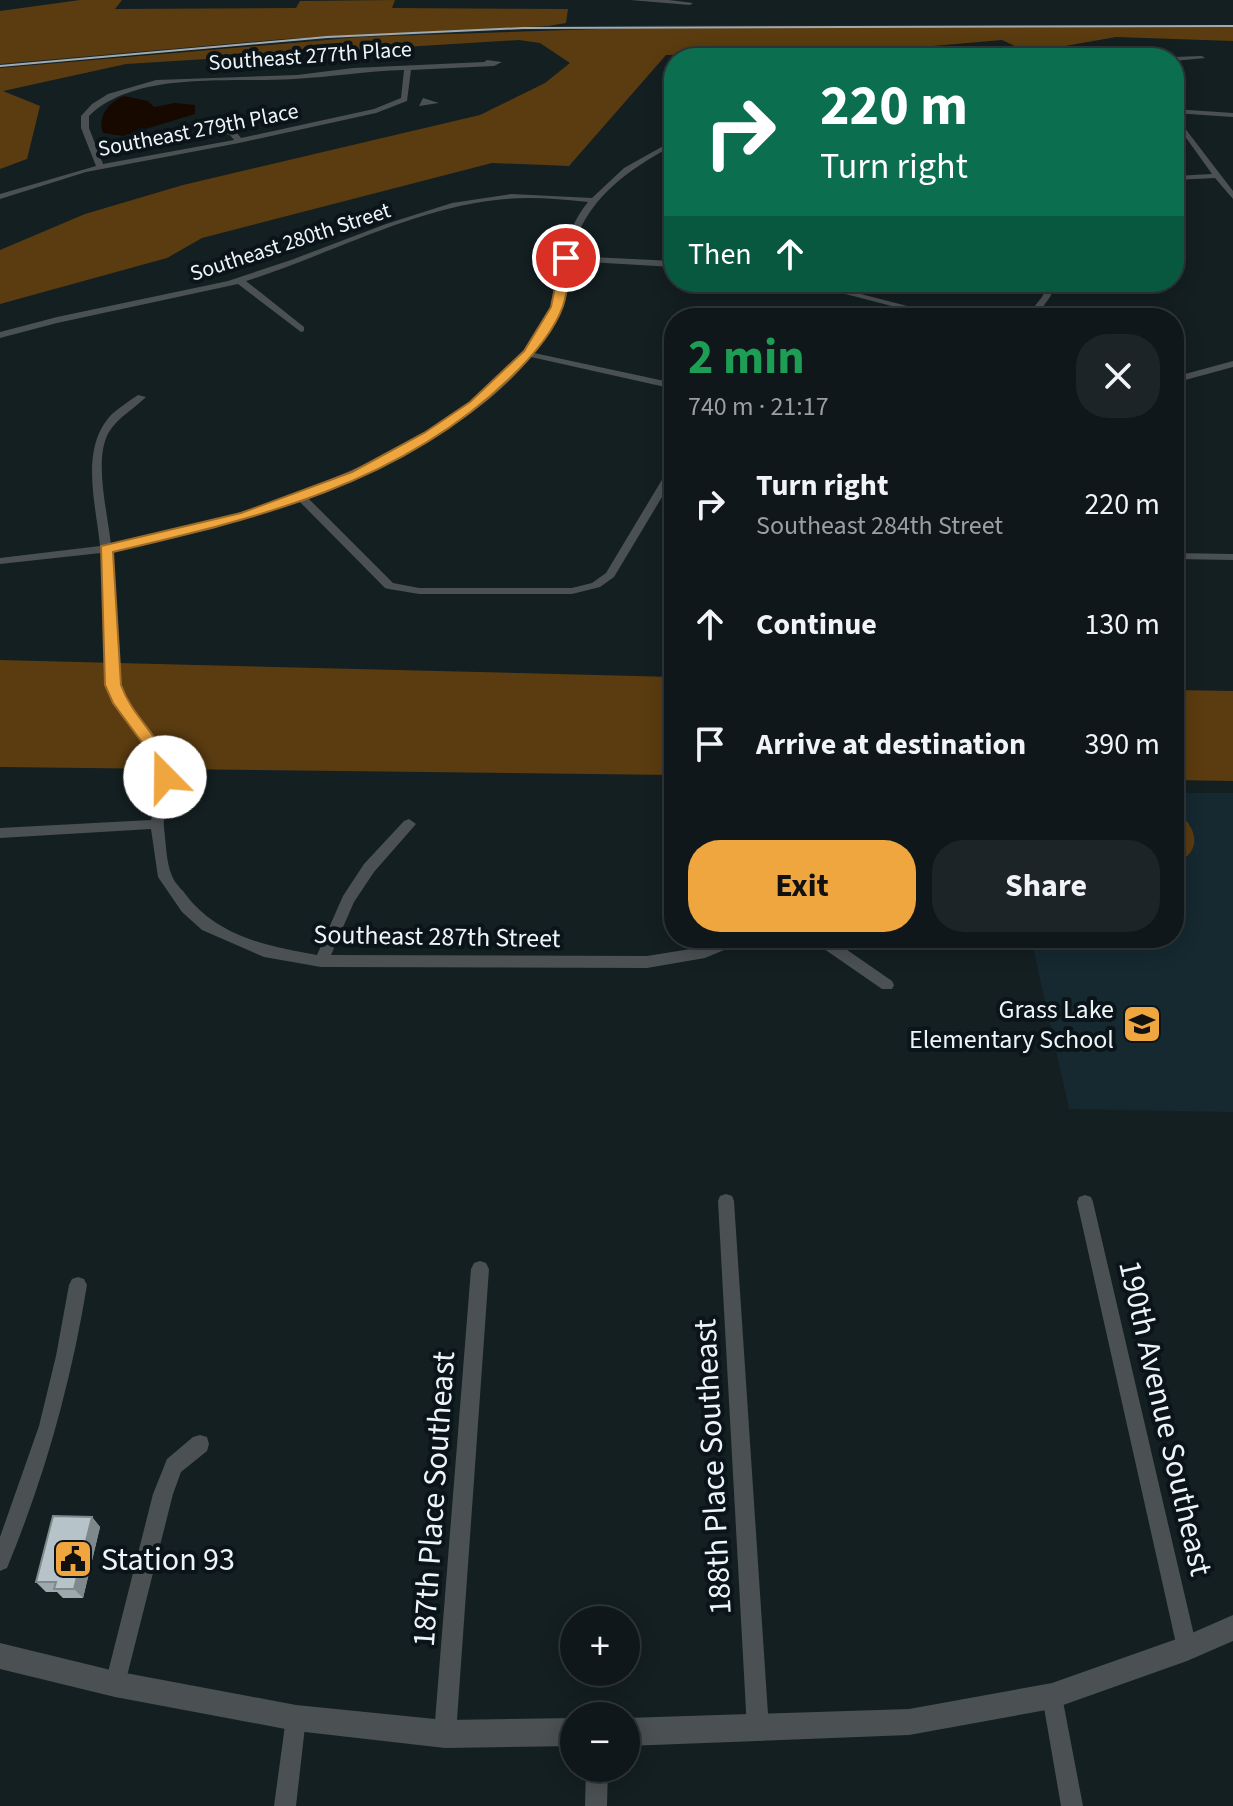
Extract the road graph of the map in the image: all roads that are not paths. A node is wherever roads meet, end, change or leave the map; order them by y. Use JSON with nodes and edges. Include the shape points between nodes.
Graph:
{"nodes":[{"id":1,"x":633,"y":0,"type":"edge"},
{"id":2,"x":690,"y":3,"type":"dead end"},
{"id":3,"x":1202,"y":58,"type":"dead end"},
{"id":4,"x":1184,"y":59,"type":"edge"},
{"id":5,"x":487,"y":62,"type":"dead end"},
{"id":6,"x":408,"y":67,"type":"junction"},
{"id":7,"x":404,"y":99,"type":"junction"},
{"id":8,"x":422,"y":102,"type":"dead end"},
{"id":9,"x":1184,"y":113,"type":"edge"},
{"id":10,"x":1233,"y":115,"type":"edge"},
{"id":11,"x":1184,"y":128,"type":"edge"},
{"id":12,"x":233,"y":133,"type":"dead end"},
{"id":13,"x":239,"y":141,"type":"junction"},
{"id":14,"x":664,"y":148,"type":"edge"},
{"id":15,"x":100,"y":167,"type":"junction"},
{"id":16,"x":1217,"y":176,"type":"junction"},
{"id":17,"x":1184,"y":178,"type":"edge"},
{"id":18,"x":0,"y":197,"type":"edge"},
{"id":19,"x":1233,"y":197,"type":"edge"},
{"id":20,"x":592,"y":200,"type":"junction"},
{"id":21,"x":566,"y":258,"type":"junction"},
{"id":22,"x":664,"y":263,"type":"edge"},
{"id":23,"x":239,"y":280,"type":"junction"},
{"id":24,"x":846,"y":292,"type":"edge"},
{"id":25,"x":909,"y":308,"type":"edge"},
{"id":26,"x":301,"y":329,"type":"dead end"},
{"id":27,"x":0,"y":335,"type":"edge"},
{"id":28,"x":528,"y":354,"type":"junction"},
{"id":29,"x":1233,"y":364,"type":"edge"},
{"id":30,"x":1184,"y":377,"type":"edge"},
{"id":31,"x":664,"y":384,"type":"edge"},
{"id":32,"x":141,"y":397,"type":"dead end"},
{"id":33,"x":664,"y":484,"type":"edge"},
{"id":34,"x":301,"y":497,"type":"junction"},
{"id":35,"x":106,"y":549,"type":"junction"},
{"id":36,"x":1184,"y":556,"type":"edge"},
{"id":37,"x":1233,"y":557,"type":"edge"},
{"id":38,"x":0,"y":561,"type":"edge"},
{"id":39,"x":157,"y":824,"type":"junction"},
{"id":40,"x":409,"y":824,"type":"dead end"},
{"id":41,"x":0,"y":833,"type":"edge"},
{"id":42,"x":714,"y":948,"type":"edge"},
{"id":43,"x":833,"y":948,"type":"edge"},
{"id":44,"x":321,"y":961,"type":"junction"},
{"id":45,"x":887,"y":985,"type":"dead end"},
{"id":46,"x":726,"y":1201,"type":"dead end"},
{"id":47,"x":1085,"y":1202,"type":"dead end"},
{"id":48,"x":480,"y":1269,"type":"dead end"},
{"id":49,"x":78,"y":1285,"type":"dead end"},
{"id":50,"x":200,"y":1444,"type":"dead end"},
{"id":51,"x":0,"y":1561,"type":"edge"},
{"id":52,"x":1233,"y":1628,"type":"edge"},
{"id":53,"x":1187,"y":1648,"type":"junction"},
{"id":54,"x":0,"y":1656,"type":"edge"},
{"id":55,"x":115,"y":1684,"type":"junction"},
{"id":56,"x":1052,"y":1696,"type":"junction"},
{"id":57,"x":296,"y":1718,"type":"junction"},
{"id":58,"x":758,"y":1729,"type":"junction"},
{"id":59,"x":560,"y":1732,"type":"edge"},
{"id":60,"x":640,"y":1732,"type":"edge"},
{"id":61,"x":445,"y":1734,"type":"junction"},
{"id":62,"x":597,"y":1782,"type":"edge"},
{"id":63,"x":285,"y":1806,"type":"edge"},
{"id":64,"x":596,"y":1806,"type":"edge"},
{"id":65,"x":1072,"y":1806,"type":"edge"}],
"edges":[{"from":1,"to":2,"type":"street"},
{"from":3,"to":4,"type":"street"},
{"from":5,"to":6,"type":"street","name":"Southeast 277th Place"},
{"from":6,"to":7,"type":"street"},
{"from":6,"to":15,"type":"street","name":"Southeast 277th Place","via":[[136,87],[103,100],[85,116]]},
{"from":7,"to":8,"type":"street"},
{"from":7,"to":13,"type":"street","name":"Southeast 279th Place","via":[[376,111]]},
{"from":9,"to":10,"type":"street"},
{"from":11,"to":16,"type":"street"},
{"from":12,"to":13,"type":"street"},
{"from":13,"to":15,"type":"street","name":"Southeast 279th Place"},
{"from":14,"to":20,"type":"street"},
{"from":15,"to":18,"type":"street","name":"Southeast 279th Place"},
{"from":16,"to":17,"type":"street"},
{"from":16,"to":19,"type":"street"},
{"from":20,"to":21,"type":"street"},
{"from":20,"to":23,"type":"street","name":"Southeast 280th Street","via":[[527,195],[470,202]]},
{"from":21,"to":22,"type":"street"},
{"from":21,"to":28,"type":"street","via":[[556,307]]},
{"from":23,"to":26,"type":"street"},
{"from":23,"to":27,"type":"street","name":"Southeast 280th Street"},
{"from":24,"to":25,"type":"street"},
{"from":28,"to":31,"type":"street"},
{"from":28,"to":34,"type":"street","via":[[475,405],[429,436],[357,475]]},
{"from":29,"to":30,"type":"street"},
{"from":32,"to":35,"type":"street","name":"Southeast 287th Street","via":[[103,433],[96,456]]},
{"from":33,"to":34,"type":"street","via":[[604,581],[587,589],[555,592],[389,586]]},
{"from":34,"to":35,"type":"street","via":[[246,516]]},
{"from":35,"to":38,"type":"street"},
{"from":35,"to":39,"type":"street","name":"Southeast 287th Street","via":[[113,685],[164,766]]},
{"from":36,"to":37,"type":"street"},
{"from":39,"to":41,"type":"street"},
{"from":39,"to":44,"type":"street","name":"Southeast 287th Street","via":[[165,877],[207,926],[264,951]]},
{"from":40,"to":44,"type":"street","via":[[348,900]]},
{"from":42,"to":44,"type":"street","name":"Southeast 287th Street","via":[[647,962]]},
{"from":43,"to":45,"type":"street"},
{"from":46,"to":58,"type":"street","name":"188th Place Southeast"},
{"from":47,"to":53,"type":"street","name":"190th Avenue Southeast"},
{"from":48,"to":61,"type":"street","name":"187th Place Southeast"},
{"from":49,"to":51,"type":"street","via":[[53,1411]]},
{"from":50,"to":55,"type":"street","via":[[174,1466],[163,1494]]},
{"from":52,"to":53,"type":"street"},
{"from":53,"to":56,"type":"street"},
{"from":54,"to":55,"type":"street"},
{"from":55,"to":57,"type":"street"},
{"from":56,"to":58,"type":"street","via":[[909,1722]]},
{"from":56,"to":65,"type":"street"},
{"from":57,"to":61,"type":"street"},
{"from":57,"to":63,"type":"street"},
{"from":58,"to":60,"type":"street"},
{"from":59,"to":61,"type":"street"},
{"from":62,"to":64,"type":"street"}]}
